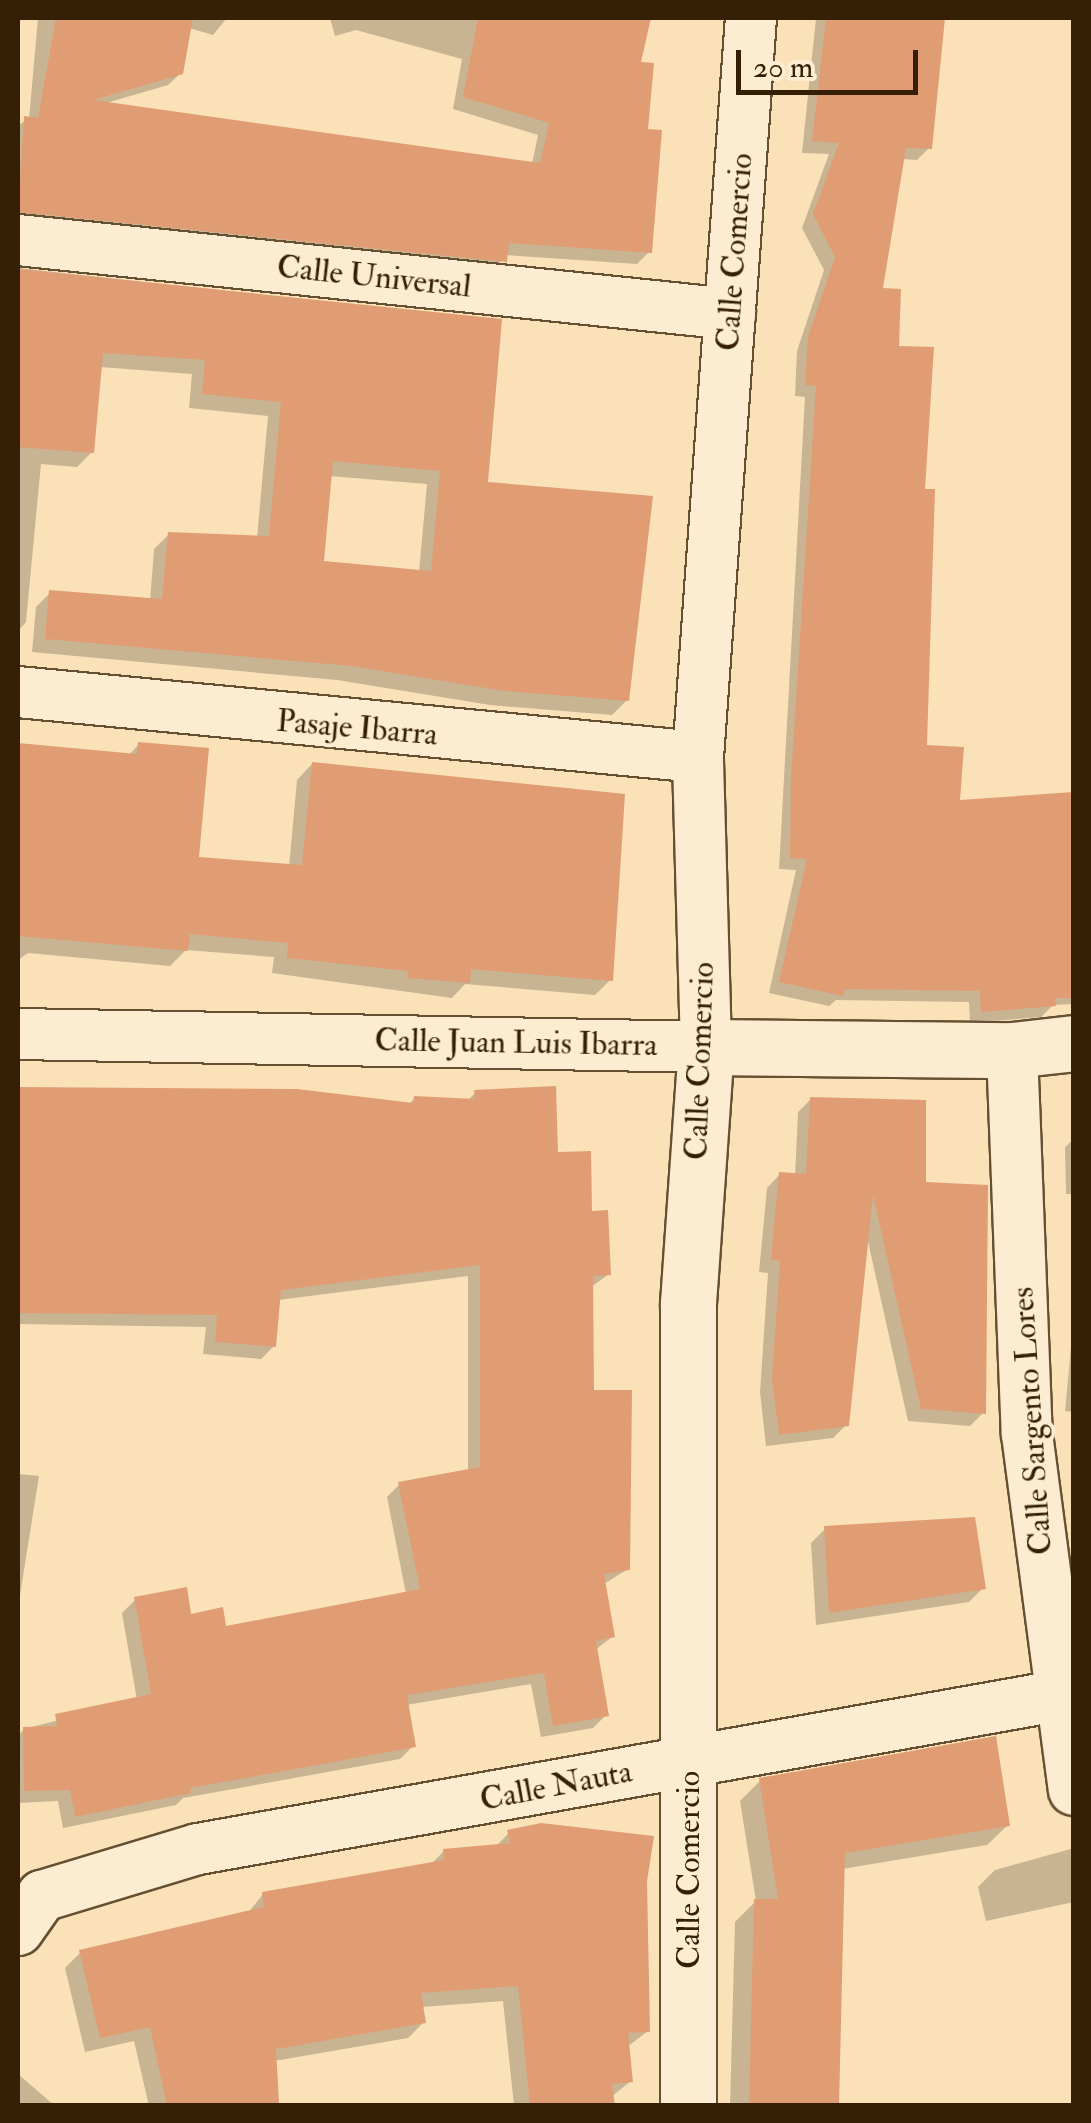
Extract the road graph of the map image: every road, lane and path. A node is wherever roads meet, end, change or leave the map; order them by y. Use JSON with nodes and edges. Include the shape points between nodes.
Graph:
{"nodes":[{"id":1,"x":752,"y":18,"type":"edge"},
{"id":2,"x":18,"y":240,"type":"edge"},
{"id":3,"x":730,"y":314,"type":"junction"},
{"id":4,"x":18,"y":692,"type":"edge"},
{"id":5,"x":698,"y":757,"type":"junction"},
{"id":6,"x":18,"y":1034,"type":"edge"},
{"id":7,"x":1074,"y":1044,"type":"edge"},
{"id":8,"x":706,"y":1046,"type":"junction"},
{"id":9,"x":1012,"y":1050,"type":"junction"},
{"id":10,"x":1065,"y":1694,"type":"edge"},
{"id":11,"x":689,"y":1759,"type":"junction"},
{"id":12,"x":1074,"y":1790,"type":"edge"},
{"id":13,"x":26,"y":1904,"type":"edge"},
{"id":14,"x":688,"y":2106,"type":"edge"}],
"edges":[{"from":1,"to":3,"type":"street","name":"Calle Comercio"},
{"from":2,"to":3,"type":"street","name":"Calle Universal"},
{"from":3,"to":5,"type":"street","name":"Calle Comercio"},
{"from":4,"to":5,"type":"street","name":"Pasaje Ibarra"},
{"from":5,"to":8,"type":"street","name":"Calle Comercio"},
{"from":6,"to":8,"type":"street","name":"Calle Juan Luis Ibarra"},
{"from":7,"to":9,"type":"street","name":"Calle Juan Luis Ibarra"},
{"from":8,"to":9,"type":"street","name":"Calle Juan Luis Ibarra"},
{"from":8,"to":11,"type":"street","name":"Calle Comercio","via":[[688,1302]]},
{"from":9,"to":10,"type":"street","name":"Calle Sargento Lores","via":[[1027,1434]]},
{"from":10,"to":11,"type":"street","name":"Calle Nauta"},
{"from":10,"to":12,"type":"street","name":"Calle Sargento Lores"},
{"from":11,"to":13,"type":"street","name":"Calle Nauta","via":[[198,1850]]},
{"from":11,"to":14,"type":"street","name":"Calle Comercio"}]}
